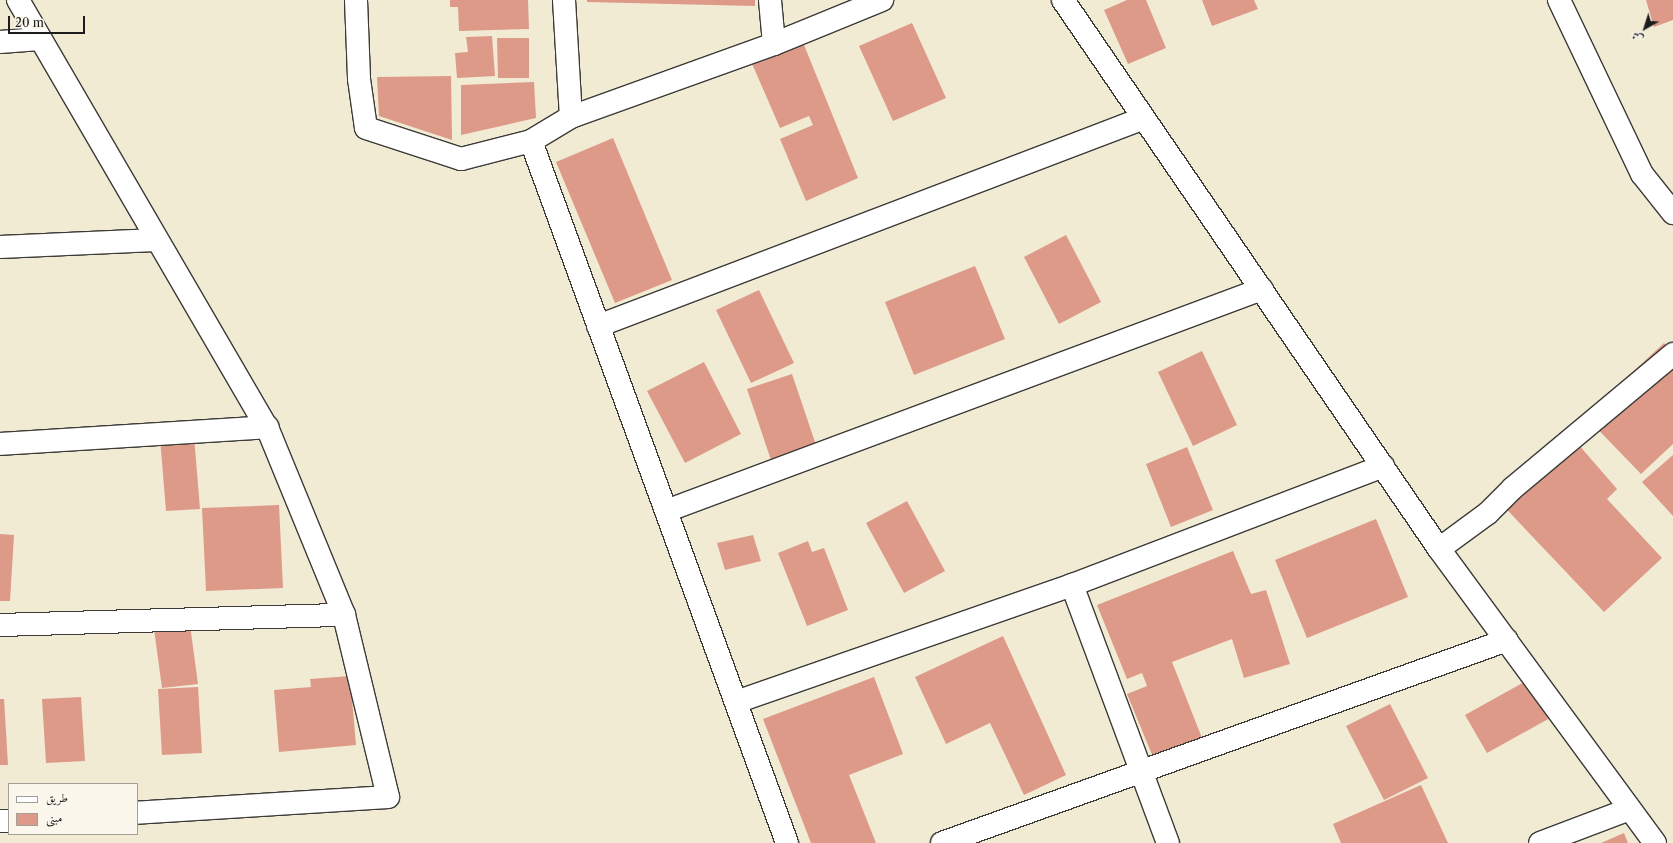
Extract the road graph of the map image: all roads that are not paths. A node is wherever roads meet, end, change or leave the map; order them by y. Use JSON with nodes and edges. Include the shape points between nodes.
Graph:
{"nodes":[{"id":1,"x":18,"y":0,"type":"edge"},
{"id":2,"x":356,"y":0,"type":"edge"},
{"id":3,"x":564,"y":0,"type":"edge"},
{"id":4,"x":770,"y":0,"type":"edge"},
{"id":5,"x":882,"y":0,"type":"edge"},
{"id":6,"x":1063,"y":0,"type":"edge"},
{"id":7,"x":1559,"y":0,"type":"edge"},
{"id":8,"x":40,"y":39,"type":"junction"},
{"id":9,"x":0,"y":42,"type":"edge"},
{"id":10,"x":774,"y":44,"type":"junction"},
{"id":11,"x":571,"y":117,"type":"junction"},
{"id":12,"x":1144,"y":118,"type":"junction"},
{"id":13,"x":531,"y":141,"type":"junction"},
{"id":14,"x":1673,"y":213,"type":"edge"},
{"id":15,"x":156,"y":240,"type":"junction"},
{"id":16,"x":0,"y":247,"type":"edge"},
{"id":17,"x":1262,"y":289,"type":"junction"},
{"id":18,"x":598,"y":326,"type":"junction"},
{"id":19,"x":1673,"y":354,"type":"edge"},
{"id":20,"x":267,"y":427,"type":"junction"},
{"id":21,"x":0,"y":444,"type":"edge"},
{"id":22,"x":1383,"y":466,"type":"junction"},
{"id":23,"x":666,"y":511,"type":"junction"},
{"id":24,"x":1440,"y":548,"type":"junction"},
{"id":25,"x":1072,"y":585,"type":"junction"},
{"id":26,"x":344,"y":615,"type":"junction"},
{"id":27,"x":0,"y":625,"type":"edge"},
{"id":28,"x":1507,"y":640,"type":"junction"},
{"id":29,"x":736,"y":702,"type":"junction"},
{"id":30,"x":1142,"y":772,"type":"junction"},
{"id":31,"x":1630,"y":809,"type":"junction"},
{"id":32,"x":138,"y":813,"type":"edge"},
{"id":33,"x":787,"y":843,"type":"edge"},
{"id":34,"x":942,"y":843,"type":"edge"},
{"id":35,"x":1168,"y":843,"type":"edge"},
{"id":36,"x":1540,"y":843,"type":"edge"},
{"id":37,"x":1655,"y":843,"type":"edge"}],
"edges":[{"from":1,"to":8,"type":"street"},
{"from":2,"to":13,"type":"street","via":[[359,79],[366,128],[461,159]]},
{"from":3,"to":11,"type":"street"},
{"from":4,"to":10,"type":"street"},
{"from":5,"to":10,"type":"street"},
{"from":6,"to":12,"type":"street"},
{"from":7,"to":14,"type":"street","via":[[1642,174]]},
{"from":8,"to":9,"type":"street"},
{"from":8,"to":15,"type":"street"},
{"from":10,"to":11,"type":"street"},
{"from":11,"to":13,"type":"street"},
{"from":12,"to":17,"type":"street"},
{"from":12,"to":18,"type":"street"},
{"from":13,"to":18,"type":"street"},
{"from":15,"to":16,"type":"street"},
{"from":15,"to":20,"type":"street"},
{"from":17,"to":22,"type":"street"},
{"from":17,"to":23,"type":"street"},
{"from":18,"to":23,"type":"street"},
{"from":19,"to":24,"type":"street","via":[[1513,488],[1488,513]]},
{"from":20,"to":21,"type":"street"},
{"from":20,"to":26,"type":"street"},
{"from":22,"to":24,"type":"street"},
{"from":22,"to":25,"type":"street"},
{"from":23,"to":29,"type":"street"},
{"from":24,"to":28,"type":"street"},
{"from":25,"to":29,"type":"street"},
{"from":25,"to":30,"type":"street"},
{"from":26,"to":27,"type":"street"},
{"from":26,"to":32,"type":"street","via":[[388,797]]},
{"from":28,"to":30,"type":"street"},
{"from":28,"to":31,"type":"street"},
{"from":29,"to":33,"type":"street"},
{"from":30,"to":34,"type":"street"},
{"from":30,"to":35,"type":"street"},
{"from":31,"to":36,"type":"street"},
{"from":31,"to":37,"type":"street"}]}
